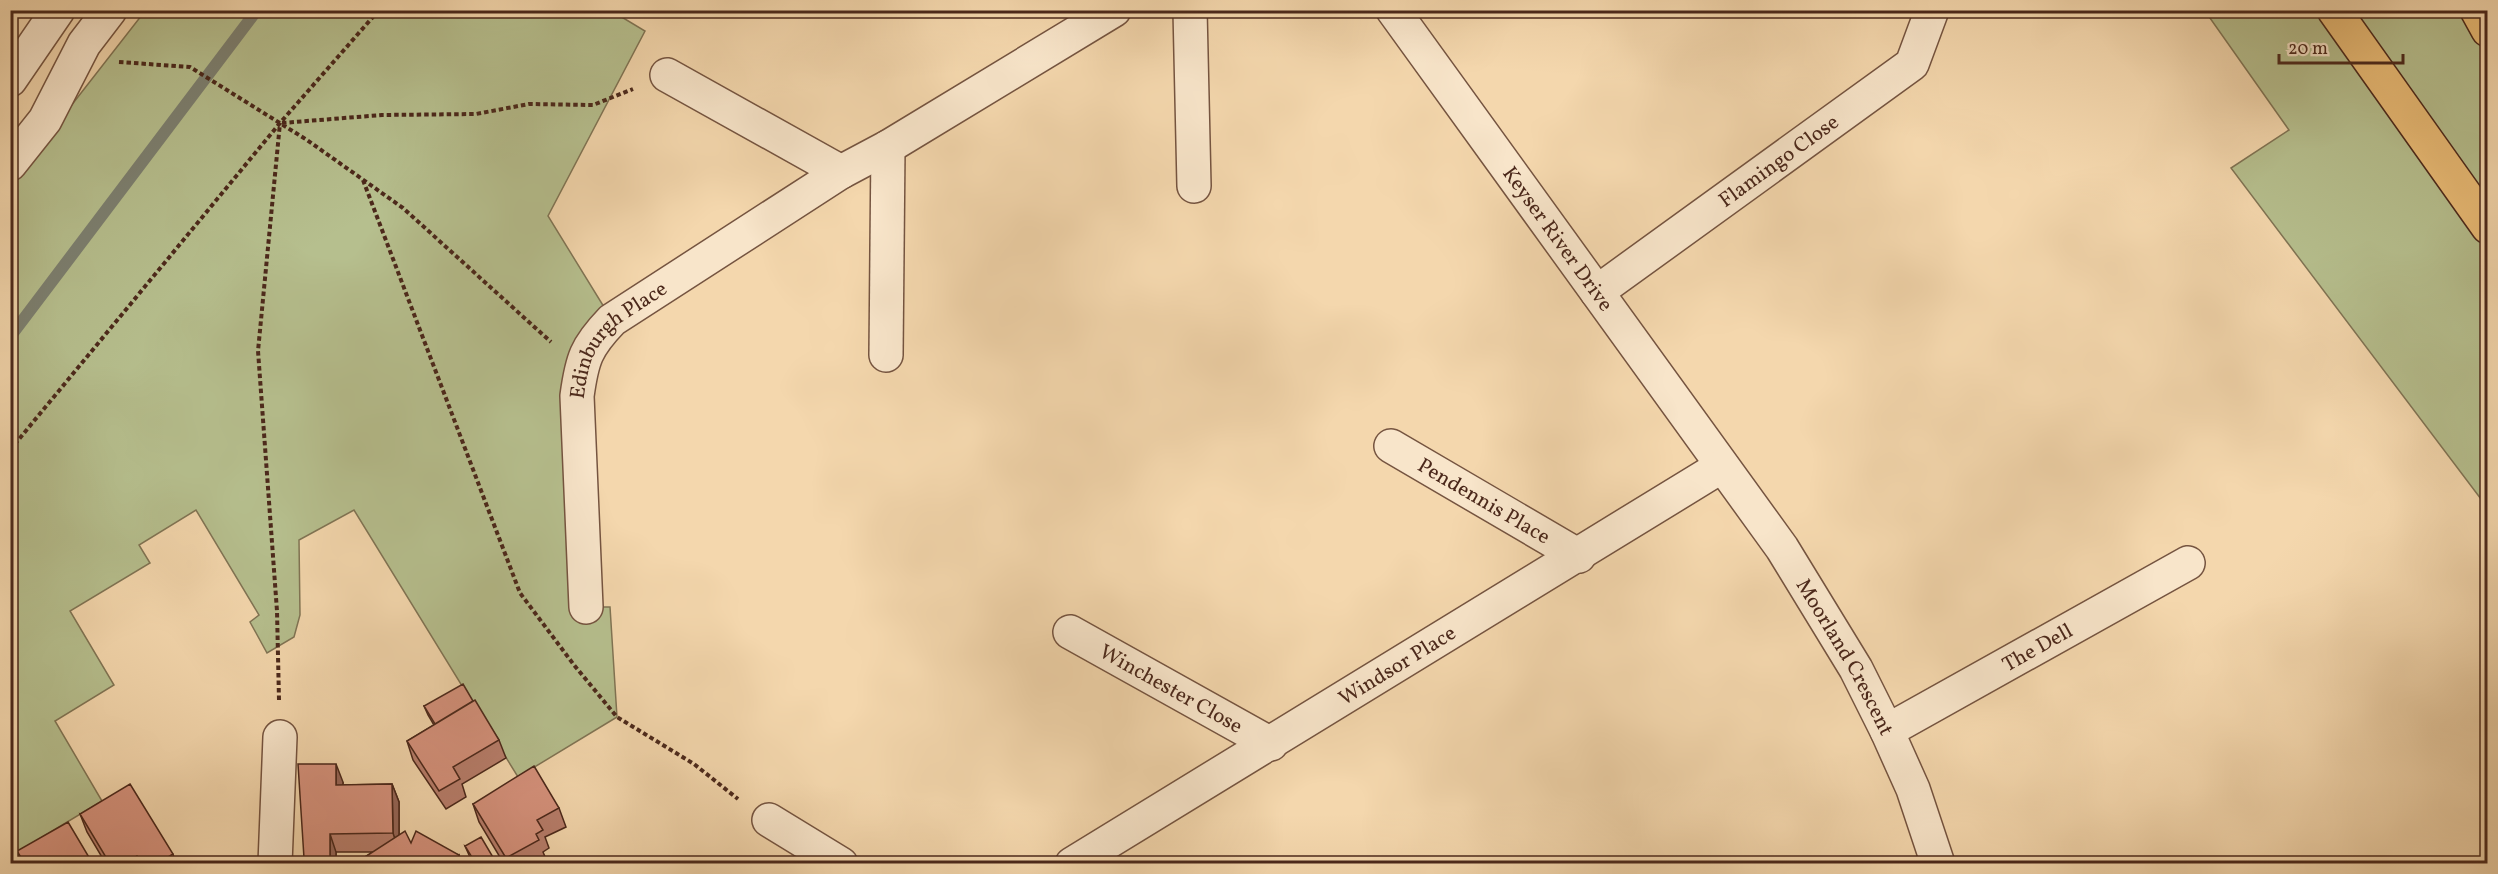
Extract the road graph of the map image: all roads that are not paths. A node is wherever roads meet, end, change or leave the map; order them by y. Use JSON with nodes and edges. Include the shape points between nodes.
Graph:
{"nodes":[{"id":1,"x":58,"y":10,"type":"edge"},
{"id":2,"x":110,"y":10,"type":"edge"},
{"id":3,"x":1114,"y":10,"type":"edge"},
{"id":4,"x":1190,"y":10,"type":"edge"},
{"id":5,"x":1393,"y":10,"type":"edge"},
{"id":6,"x":1932,"y":10,"type":"edge"},
{"id":7,"x":2334,"y":10,"type":"edge"},
{"id":8,"x":2477,"y":10,"type":"edge"},
{"id":9,"x":2487,"y":30,"type":"edge"},
{"id":10,"x":667,"y":75,"type":"road end"},
{"id":11,"x":10,"y":80,"type":"edge"},
{"id":12,"x":888,"y":147,"type":"junction"},
{"id":13,"x":10,"y":164,"type":"edge"},
{"id":14,"x":841,"y":172,"type":"junction"},
{"id":15,"x":1194,"y":186,"type":"dead end"},
{"id":16,"x":2487,"y":227,"type":"edge"},
{"id":17,"x":1597,"y":292,"type":"junction"},
{"id":18,"x":886,"y":355,"type":"dead end"},
{"id":19,"x":1391,"y":446,"type":"dead end"},
{"id":20,"x":1722,"y":466,"type":"junction"},
{"id":21,"x":1579,"y":556,"type":"junction"},
{"id":22,"x":2188,"y":563,"type":"dead end"},
{"id":23,"x":586,"y":607,"type":"dead end"},
{"id":24,"x":1070,"y":632,"type":"dead end"},
{"id":25,"x":1887,"y":731,"type":"junction"},
{"id":26,"x":280,"y":737,"type":"road end"},
{"id":27,"x":1271,"y":744,"type":"junction"},
{"id":28,"x":769,"y":820,"type":"road end"},
{"id":29,"x":274,"y":864,"type":"edge"},
{"id":30,"x":842,"y":864,"type":"edge"},
{"id":31,"x":1072,"y":864,"type":"edge"},
{"id":32,"x":1938,"y":864,"type":"edge"}],
"edges":[{"from":1,"to":11,"type":"street"},
{"from":2,"to":13,"type":"street","via":[[84,44],[45,120]]},
{"from":3,"to":12,"type":"street","name":"Edinburgh Place"},
{"from":4,"to":15,"type":"street"},
{"from":5,"to":17,"type":"street","name":"Keyser River Drive"},
{"from":6,"to":17,"type":"street","name":"Flamingo Close","via":[[1911,64]]},
{"from":7,"to":16,"type":"highway"},
{"from":8,"to":9,"type":"highway"},
{"from":10,"to":14,"type":"street"},
{"from":12,"to":14,"type":"street","name":"Edinburgh Place"},
{"from":12,"to":18,"type":"street"},
{"from":14,"to":23,"type":"street","name":"Edinburgh Place","via":[[612,321],[593,340],[580,369],[577,396]]},
{"from":17,"to":20,"type":"street","name":"Keyser River Drive"},
{"from":19,"to":21,"type":"street","name":"Pendennis Place"},
{"from":20,"to":21,"type":"street","name":"Windsor Place"},
{"from":20,"to":25,"type":"street","name":"Moorland Crescent","via":[[1782,548],[1856,669]]},
{"from":21,"to":27,"type":"street","name":"Windsor Place"},
{"from":22,"to":25,"type":"street","name":"The Dell"},
{"from":24,"to":27,"type":"street","name":"Winchester Close"},
{"from":25,"to":32,"type":"street","name":"Moorland Crescent","via":[[1913,789]]},
{"from":26,"to":29,"type":"street"},
{"from":27,"to":31,"type":"street","name":"Windsor Place"},
{"from":28,"to":30,"type":"street"}]}
